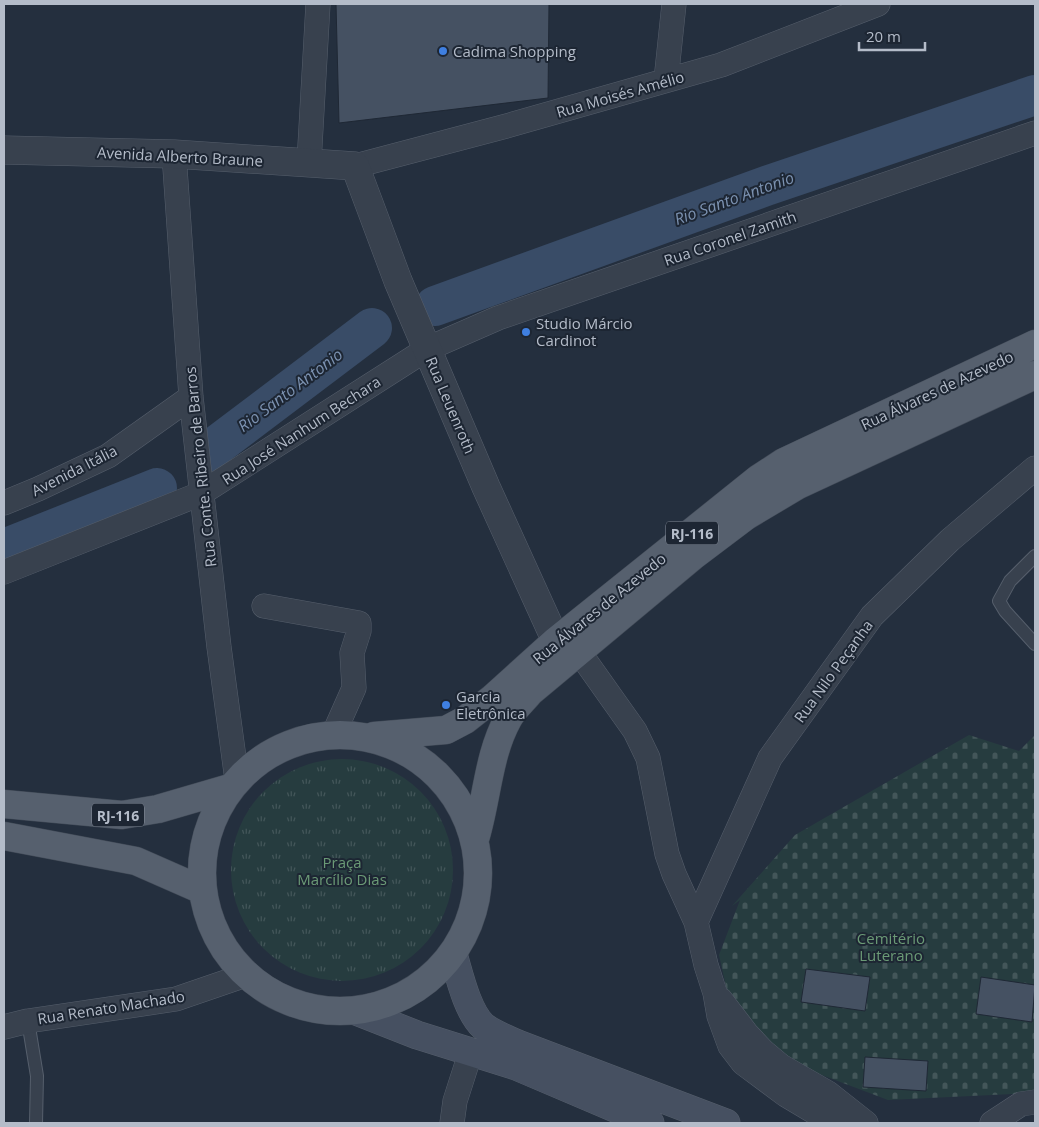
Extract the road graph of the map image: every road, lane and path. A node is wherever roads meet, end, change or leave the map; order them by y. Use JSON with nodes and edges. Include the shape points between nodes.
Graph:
{"nodes":[{"id":1,"x":318,"y":4,"type":"edge"},
{"id":2,"x":674,"y":4,"type":"edge"},
{"id":3,"x":878,"y":4,"type":"edge"},
{"id":4,"x":666,"y":80,"type":"junction"},
{"id":5,"x":1035,"y":133,"type":"edge"},
{"id":6,"x":4,"y":150,"type":"edge"},
{"id":7,"x":174,"y":154,"type":"junction"},
{"id":8,"x":309,"y":163,"type":"junction"},
{"id":9,"x":355,"y":166,"type":"junction"},
{"id":10,"x":423,"y":338,"type":"junction"},
{"id":11,"x":1035,"y":344,"type":"edge"},
{"id":12,"x":1035,"y":375,"type":"edge"},
{"id":13,"x":190,"y":397,"type":"junction"},
{"id":14,"x":1035,"y":468,"type":"edge"},
{"id":15,"x":200,"y":494,"type":"junction"},
{"id":16,"x":4,"y":503,"type":"edge"},
{"id":17,"x":1035,"y":556,"type":"edge"},
{"id":18,"x":4,"y":572,"type":"edge"},
{"id":19,"x":264,"y":606,"type":"dead end"},
{"id":20,"x":1035,"y":644,"type":"edge"},
{"id":21,"x":567,"y":647,"type":"junction"},
{"id":22,"x":334,"y":733,"type":"junction"},
{"id":23,"x":368,"y":736,"type":"junction"},
{"id":24,"x":233,"y":784,"type":"junction"},
{"id":25,"x":4,"y":804,"type":"edge"},
{"id":26,"x":4,"y":836,"type":"edge"},
{"id":27,"x":475,"y":839,"type":"junction"},
{"id":28,"x":202,"y":890,"type":"junction"},
{"id":29,"x":696,"y":922,"type":"junction"},
{"id":30,"x":453,"y":954,"type":"junction"},
{"id":31,"x":246,"y":975,"type":"junction"},
{"id":32,"x":715,"y":993,"type":"junction"},
{"id":33,"x":356,"y":1011,"type":"junction"},
{"id":34,"x":28,"y":1021,"type":"junction"},
{"id":35,"x":4,"y":1027,"type":"edge"},
{"id":36,"x":471,"y":1051,"type":"junction"},
{"id":37,"x":1035,"y":1102,"type":"edge"},
{"id":38,"x":36,"y":1123,"type":"edge"},
{"id":39,"x":452,"y":1123,"type":"edge"},
{"id":40,"x":650,"y":1123,"type":"edge"},
{"id":41,"x":726,"y":1123,"type":"edge"},
{"id":42,"x":833,"y":1123,"type":"edge"},
{"id":43,"x":866,"y":1123,"type":"edge"},
{"id":44,"x":992,"y":1123,"type":"edge"}],
"edges":[{"from":1,"to":8,"type":"street"},
{"from":2,"to":4,"type":"street"},
{"from":3,"to":4,"type":"street","name":"Rua Moisés Amélio","via":[[721,65]]},
{"from":4,"to":9,"type":"street","name":"Rua Moisés Amélio"},
{"from":5,"to":10,"type":"street","name":"Rua Coronel Zamith","via":[[498,318]]},
{"from":6,"to":7,"type":"street","name":"Avenida Alberto Braune"},
{"from":7,"to":8,"type":"street","name":"Avenida Alberto Braune"},
{"from":7,"to":13,"type":"street","name":"Rua Conte. Ribeiro de Barros"},
{"from":8,"to":9,"type":"street","name":"Avenida Alberto Braune"},
{"from":9,"to":10,"type":"street","name":"Rua Leuenroth"},
{"from":10,"to":15,"type":"street","name":"Rua José Nanhum Bechara"},
{"from":10,"to":21,"type":"street","name":"Rua Leuenroth","via":[[490,496]]},
{"from":11,"to":21,"type":"main road","name":"Rua Álvares de Azevedo","number":"RJ-116","via":[[784,462],[758,479]]},
{"from":12,"to":21,"type":"main road","name":"Rua Álvares de Azevedo","number":"RJ-116","via":[[798,485],[746,516]]},
{"from":13,"to":15,"type":"street","name":"Rua Conte. Ribeiro de Barros"},
{"from":13,"to":16,"type":"street","name":"Avenida Itália","via":[[108,456]]},
{"from":14,"to":29,"type":"street","name":"Rua Nilo Peçanha","via":[[950,540],[872,616],[770,758]]},
{"from":15,"to":18,"type":"street","name":"Rua José Nanhum Bechara"},
{"from":15,"to":24,"type":"street","name":"Rua Conte. Ribeiro de Barros"},
{"from":17,"to":20,"type":"lane","via":[[1010,581],[999,601]]},
{"from":19,"to":22,"type":"street","via":[[359,623],[352,653],[354,688]]},
{"from":21,"to":23,"type":"main road","name":"Rua Álvares de Azevedo","number":"RJ-116","via":[[465,720],[446,730]]},
{"from":21,"to":27,"type":"main road","name":"Rua Álvares de Azevedo","number":"RJ-116","via":[[509,718],[498,740]]},
{"from":21,"to":29,"type":"street","via":[[635,731],[648,758],[667,854]]},
{"from":22,"to":23,"type":"main road","number":"RJ-116"},
{"from":22,"to":24,"type":"main road","number":"RJ-116","via":[[290,742],[276,749],[251,766]]},
{"from":23,"to":27,"type":"main road","number":"RJ-116","via":[[428,767],[448,786]]},
{"from":24,"to":25,"type":"main road","number":"RJ-116","via":[[158,809],[122,815]]},
{"from":24,"to":28,"type":"main road","number":"RJ-116","via":[[212,819],[202,854]]},
{"from":26,"to":28,"type":"main road","via":[[136,861]]},
{"from":27,"to":30,"type":"main road","number":"RJ-116","via":[[478,884],[475,906]]},
{"from":28,"to":31,"type":"main road","number":"RJ-116","via":[[210,921],[225,950]]},
{"from":29,"to":32,"type":"street"},
{"from":30,"to":33,"type":"main road","number":"RJ-116","via":[[411,993],[384,1005]]},
{"from":30,"to":41,"type":"main road","via":[[470,1003],[486,1028],[518,1044]]},
{"from":31,"to":33,"type":"main road","number":"RJ-116","via":[[270,993],[297,1005],[326,1012]]},
{"from":31,"to":34,"type":"street","name":"Rua Renato Machado","via":[[176,999]]},
{"from":32,"to":42,"type":"street","via":[[730,1046],[743,1063],[786,1095]]},
{"from":32,"to":43,"type":"street","via":[[762,1051],[828,1093]]},
{"from":33,"to":36,"type":"main road","via":[[417,1035]]},
{"from":34,"to":35,"type":"street","name":"Rua Renato Machado"},
{"from":34,"to":38,"type":"lane","via":[[37,1076]]},
{"from":36,"to":39,"type":"street","via":[[455,1101]]},
{"from":36,"to":40,"type":"main road","via":[[516,1066]]},
{"from":37,"to":44,"type":"street","via":[[1021,1104]]}]}
